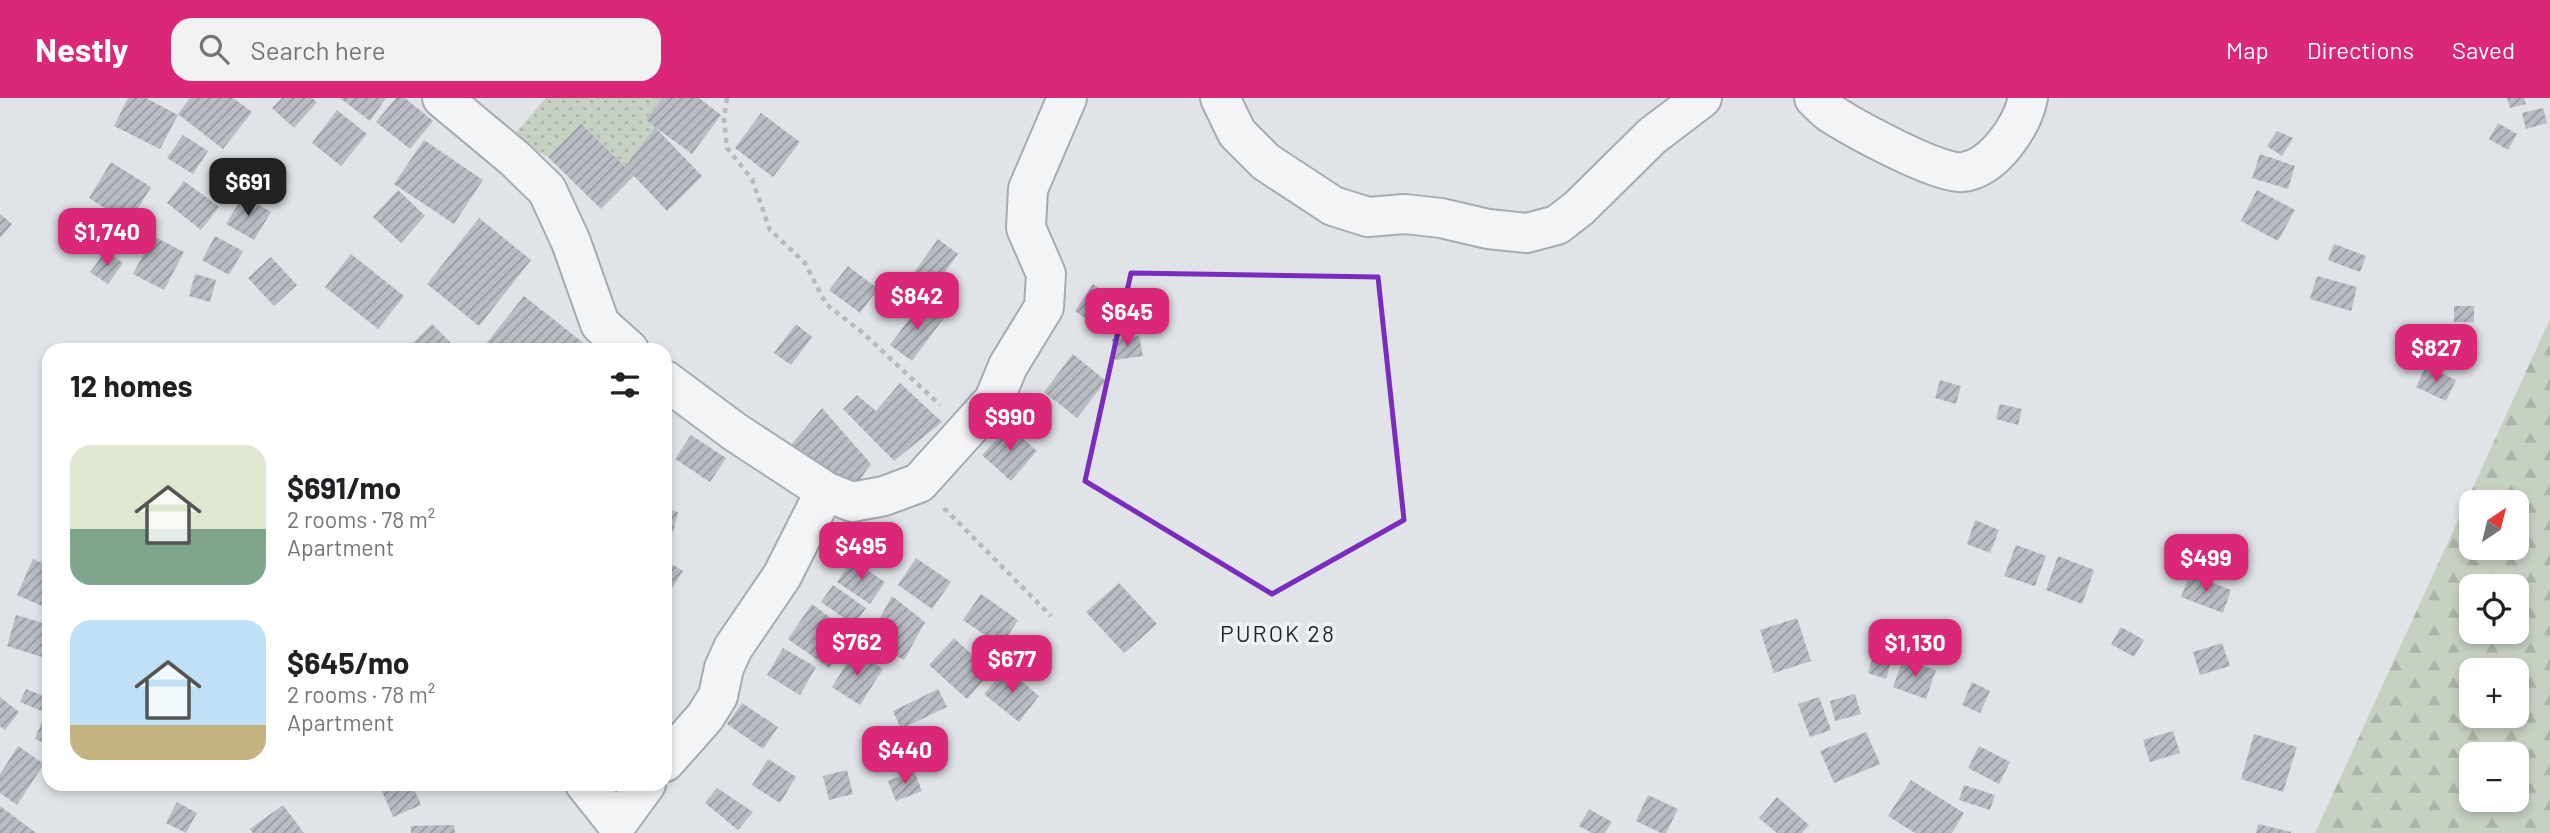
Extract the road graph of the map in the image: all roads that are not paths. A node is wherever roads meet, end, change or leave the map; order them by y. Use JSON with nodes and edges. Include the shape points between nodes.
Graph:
{"nodes":[{"id":1,"x":442,"y":98,"type":"edge"},
{"id":2,"x":1067,"y":98,"type":"edge"},
{"id":3,"x":1220,"y":98,"type":"edge"},
{"id":4,"x":1702,"y":98,"type":"edge"},
{"id":5,"x":1814,"y":98,"type":"edge"},
{"id":6,"x":2028,"y":98,"type":"edge"},
{"id":7,"x":621,"y":343,"type":"edge"},
{"id":8,"x":672,"y":385,"type":"edge"},
{"id":9,"x":825,"y":491,"type":"junction"},
{"id":10,"x":672,"y":754,"type":"edge"},
{"id":11,"x":591,"y":791,"type":"edge"},
{"id":12,"x":641,"y":791,"type":"edge"}],
"edges":[{"from":1,"to":7,"type":"street","via":[[547,190],[600,324]]},
{"from":2,"to":9,"type":"street","via":[[1028,189],[1026,228],[1046,274],[1044,307],[1008,366],[994,400],[919,483],[852,502]]},
{"from":3,"to":4,"type":"street","via":[[1237,133],[1266,162],[1333,206],[1368,216],[1405,214],[1527,233],[1557,225],[1652,136]]},
{"from":5,"to":6,"type":"street","via":[[1829,112],[1910,155],[1963,173],[1986,164],[2025,112]]},
{"from":8,"to":9,"type":"street"},
{"from":9,"to":10,"type":"street","via":[[782,576],[733,648],[718,696]]},
{"from":11,"to":12,"type":"street","via":[[617,824]]}]}
